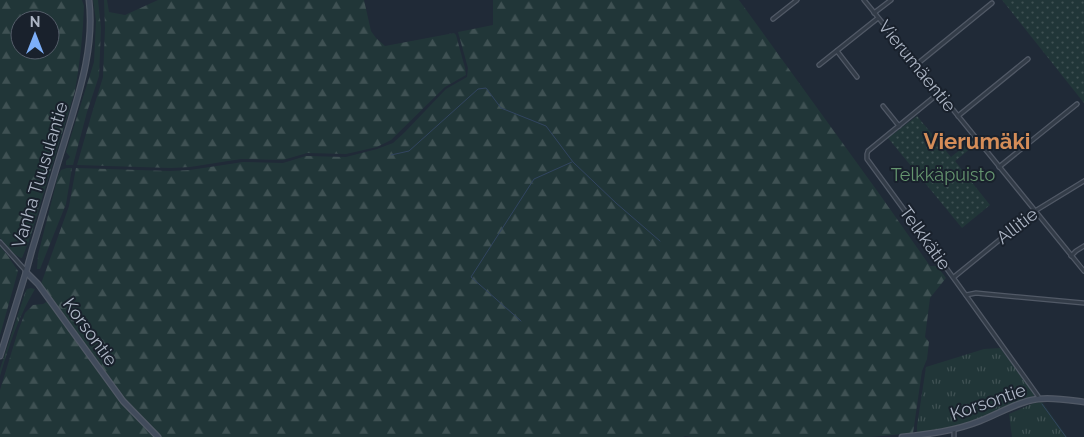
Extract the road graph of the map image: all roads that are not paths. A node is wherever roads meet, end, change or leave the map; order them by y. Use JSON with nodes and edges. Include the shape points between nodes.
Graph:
{"nodes":[{"id":1,"x":89,"y":0,"type":"edge"},
{"id":2,"x":797,"y":0,"type":"edge"},
{"id":3,"x":864,"y":0,"type":"edge"},
{"id":4,"x":891,"y":0,"type":"edge"},
{"id":5,"x":992,"y":3,"type":"dead end"},
{"id":6,"x":874,"y":13,"type":"junction"},
{"id":7,"x":878,"y":18,"type":"junction"},
{"id":8,"x":773,"y":19,"type":"dead end"},
{"id":9,"x":837,"y":52,"type":"junction"},
{"id":10,"x":1028,"y":58,"type":"dead end"},
{"id":11,"x":916,"y":64,"type":"junction"},
{"id":12,"x":819,"y":65,"type":"dead end"},
{"id":13,"x":857,"y":77,"type":"dead end"},
{"id":14,"x":939,"y":94,"type":"junction"},
{"id":15,"x":1077,"y":104,"type":"dead end"},
{"id":16,"x":883,"y":106,"type":"dead end"},
{"id":17,"x":958,"y":116,"type":"junction"},
{"id":18,"x":899,"y":126,"type":"junction"},
{"id":19,"x":999,"y":167,"type":"junction"},
{"id":20,"x":1084,"y":181,"type":"edge"},
{"id":21,"x":1035,"y":211,"type":"junction"},
{"id":22,"x":0,"y":242,"type":"edge"},
{"id":23,"x":1084,"y":246,"type":"edge"},
{"id":24,"x":1071,"y":256,"type":"junction"},
{"id":25,"x":1084,"y":271,"type":"edge"},
{"id":26,"x":26,"y":272,"type":"junction"},
{"id":27,"x":954,"y":277,"type":"junction"},
{"id":28,"x":966,"y":295,"type":"junction"},
{"id":29,"x":1084,"y":303,"type":"edge"},
{"id":30,"x":0,"y":356,"type":"edge"},
{"id":31,"x":1038,"y":399,"type":"junction"},
{"id":32,"x":1084,"y":402,"type":"edge"},
{"id":33,"x":954,"y":430,"type":"junction"},
{"id":34,"x":158,"y":437,"type":"edge"},
{"id":35,"x":902,"y":437,"type":"edge"},
{"id":36,"x":954,"y":437,"type":"edge"}],
"edges":[{"from":1,"to":26,"type":"main road","name":"Vanha Tuusulantie","via":[[89,46],[81,86]]},
{"from":2,"to":8,"type":"street"},
{"from":3,"to":6,"type":"street","name":"Vierumäentie"},
{"from":4,"to":6,"type":"street"},
{"from":5,"to":11,"type":"street"},
{"from":6,"to":7,"type":"street","name":"Vierumäentie"},
{"from":7,"to":9,"type":"street"},
{"from":7,"to":11,"type":"street","name":"Vierumäentie"},
{"from":9,"to":12,"type":"street"},
{"from":9,"to":13,"type":"street"},
{"from":10,"to":17,"type":"street"},
{"from":11,"to":14,"type":"street","name":"Vierumäentie"},
{"from":14,"to":17,"type":"street","name":"Vierumäentie"},
{"from":14,"to":18,"type":"street","name":"Telkkätie"},
{"from":15,"to":19,"type":"street"},
{"from":16,"to":18,"type":"street"},
{"from":17,"to":19,"type":"street","name":"Vierumäentie"},
{"from":18,"to":27,"type":"street","name":"Telkkätie","via":[[868,151],[868,159]]},
{"from":19,"to":21,"type":"street","name":"Vierumäentie"},
{"from":20,"to":21,"type":"street","name":"Allitie"},
{"from":21,"to":24,"type":"street","name":"Vierumäentie"},
{"from":21,"to":27,"type":"street","name":"Allitie"},
{"from":22,"to":26,"type":"street","name":"Korsontie"},
{"from":23,"to":24,"type":"street"},
{"from":24,"to":25,"type":"street","name":"Vierumäentie"},
{"from":26,"to":30,"type":"main road","name":"Vanha Tuusulantie"},
{"from":26,"to":34,"type":"main road","name":"Korsontie","via":[[123,401]]},
{"from":27,"to":28,"type":"street","name":"Telkkätie"},
{"from":28,"to":29,"type":"street","via":[[976,293]]},
{"from":28,"to":31,"type":"street","name":"Telkkätie"},
{"from":31,"to":32,"type":"main road","name":"Korsontie"},
{"from":31,"to":33,"type":"main road","name":"Korsontie"},
{"from":33,"to":35,"type":"main road","name":"Korsontie"},
{"from":33,"to":36,"type":"street"}]}
